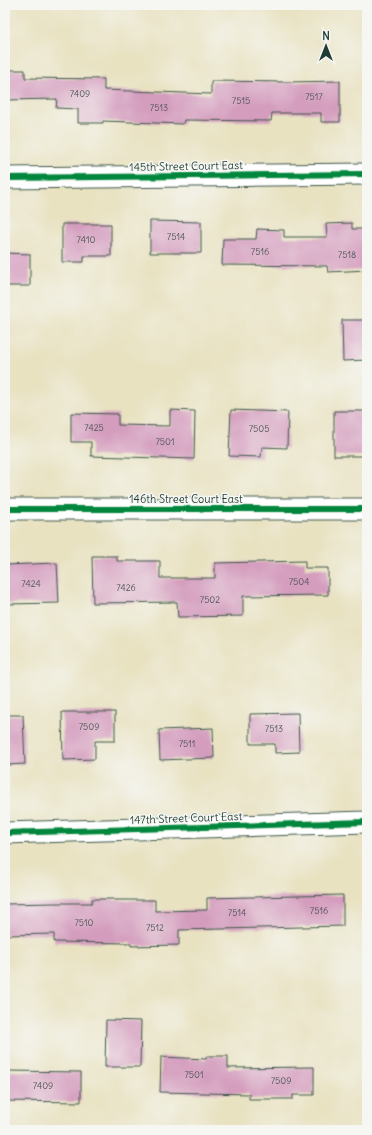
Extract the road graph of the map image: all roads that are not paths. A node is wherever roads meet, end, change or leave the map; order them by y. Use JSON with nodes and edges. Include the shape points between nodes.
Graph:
{"nodes":[{"id":1,"x":367,"y":174,"type":"edge"},
{"id":2,"x":5,"y":178,"type":"edge"},
{"id":3,"x":5,"y":509,"type":"edge"},
{"id":4,"x":367,"y":509,"type":"edge"},
{"id":5,"x":367,"y":822,"type":"edge"},
{"id":6,"x":5,"y":833,"type":"edge"}],
"edges":[{"from":1,"to":2,"type":"street","name":"145th Street Court East"},
{"from":3,"to":4,"type":"street","name":"146th Street Court East"},
{"from":5,"to":6,"type":"street","name":"147th Street Court East"}]}
